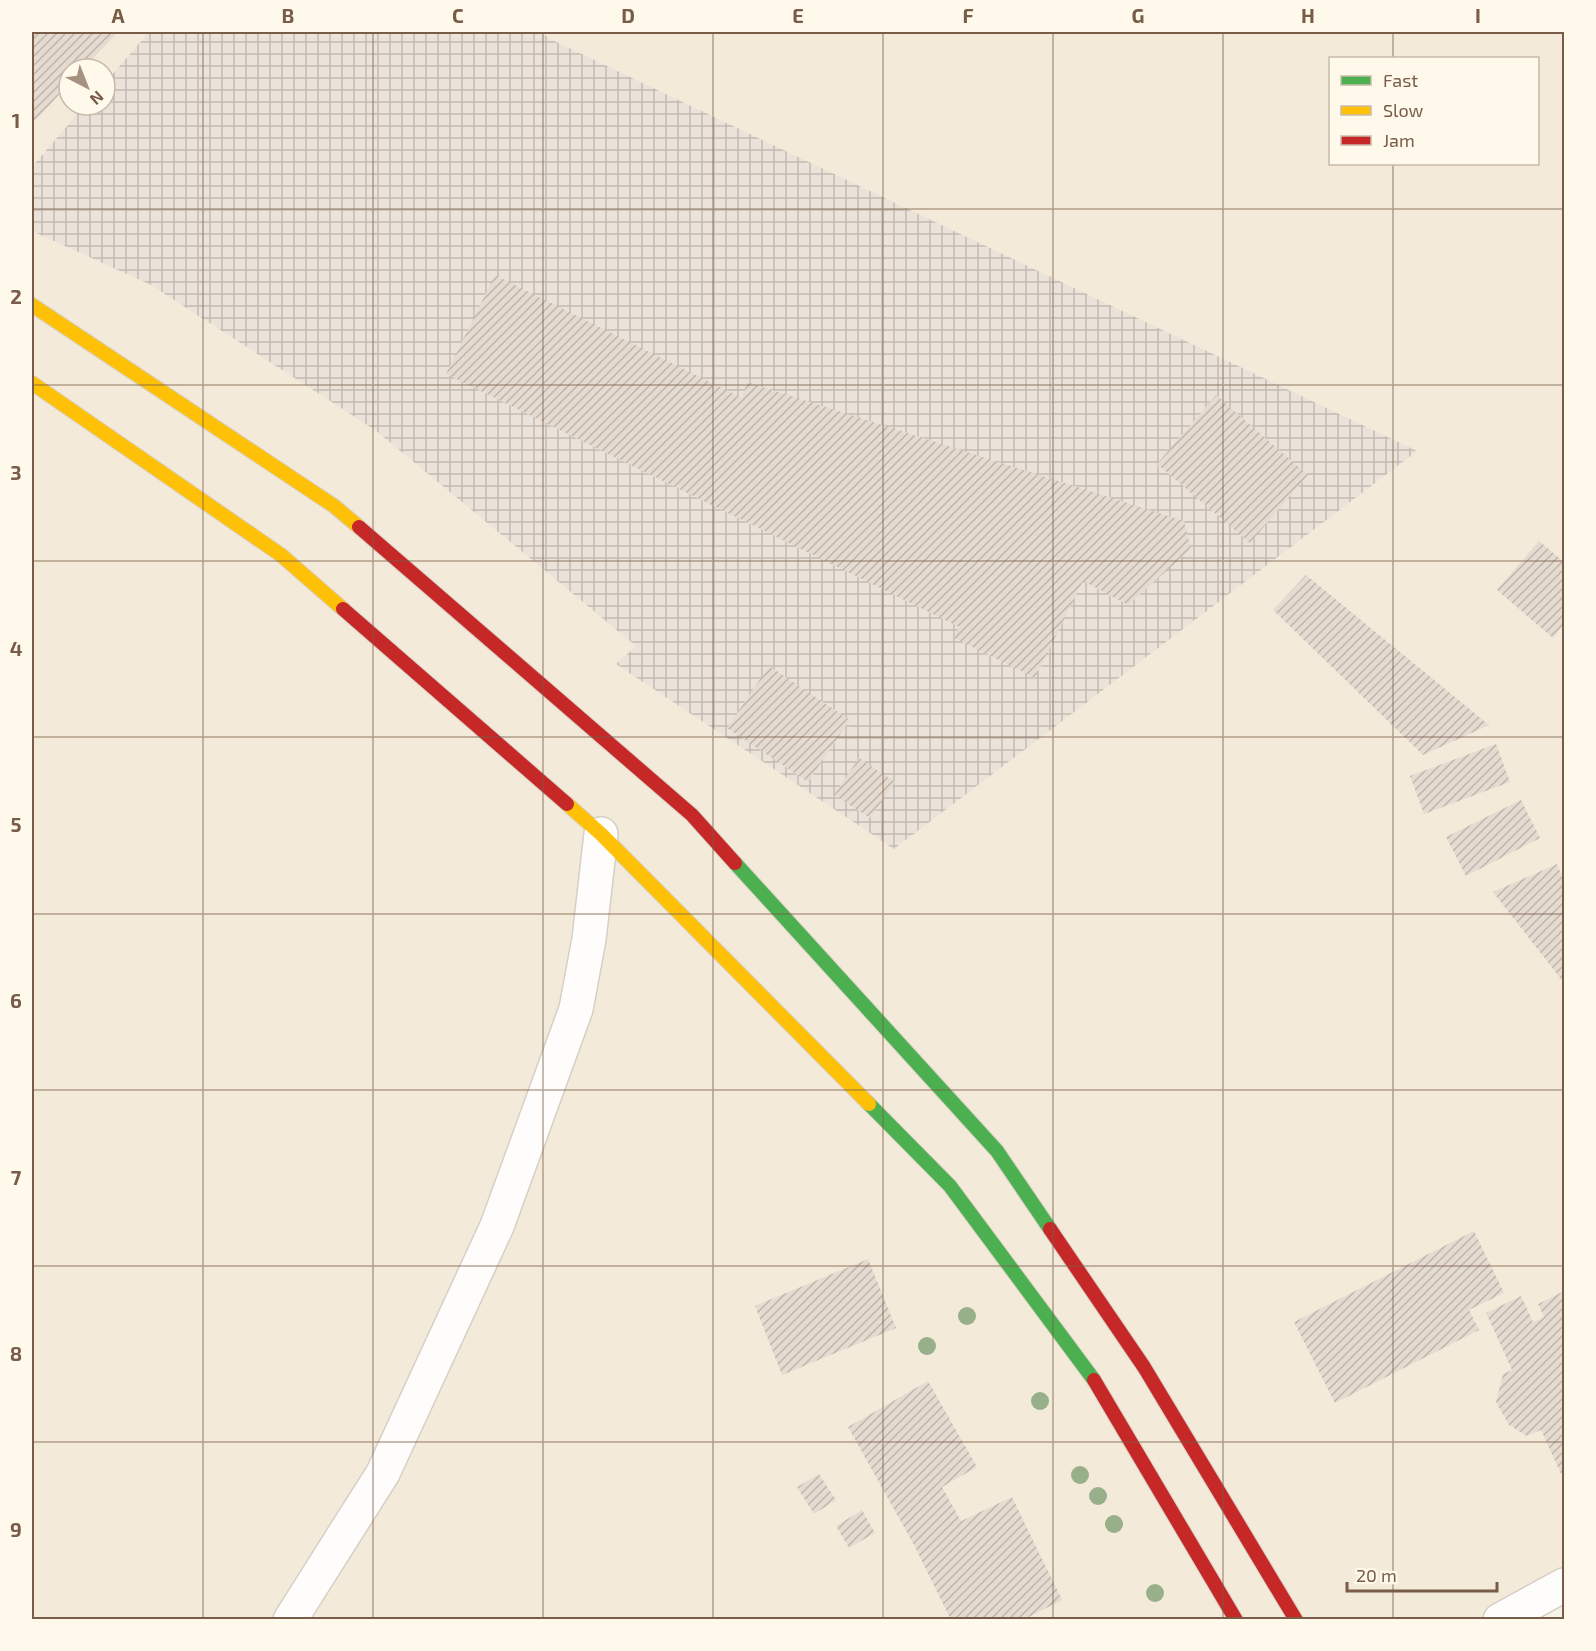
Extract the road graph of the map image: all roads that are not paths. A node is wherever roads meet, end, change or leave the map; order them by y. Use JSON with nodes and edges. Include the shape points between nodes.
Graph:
{"nodes":[{"id":1,"x":32,"y":305,"type":"edge"},
{"id":2,"x":32,"y":383,"type":"edge"},
{"id":3,"x":601,"y":834,"type":"junction"},
{"id":4,"x":1564,"y":1585,"type":"edge"},
{"id":5,"x":290,"y":1620,"type":"edge"},
{"id":6,"x":1236,"y":1620,"type":"edge"},
{"id":7,"x":1296,"y":1620,"type":"edge"},
{"id":8,"x":1500,"y":1620,"type":"edge"}],
"edges":[{"from":1,"to":7,"type":"main road","via":[[334,506],[692,815],[997,1151],[1144,1367]]},
{"from":2,"to":3,"type":"main road","via":[[281,555]]},
{"from":3,"to":5,"type":"street","via":[[576,1009],[497,1226],[383,1473]]},
{"from":3,"to":6,"type":"main road","via":[[950,1186],[1101,1389]]},
{"from":4,"to":8,"type":"street"}]}
